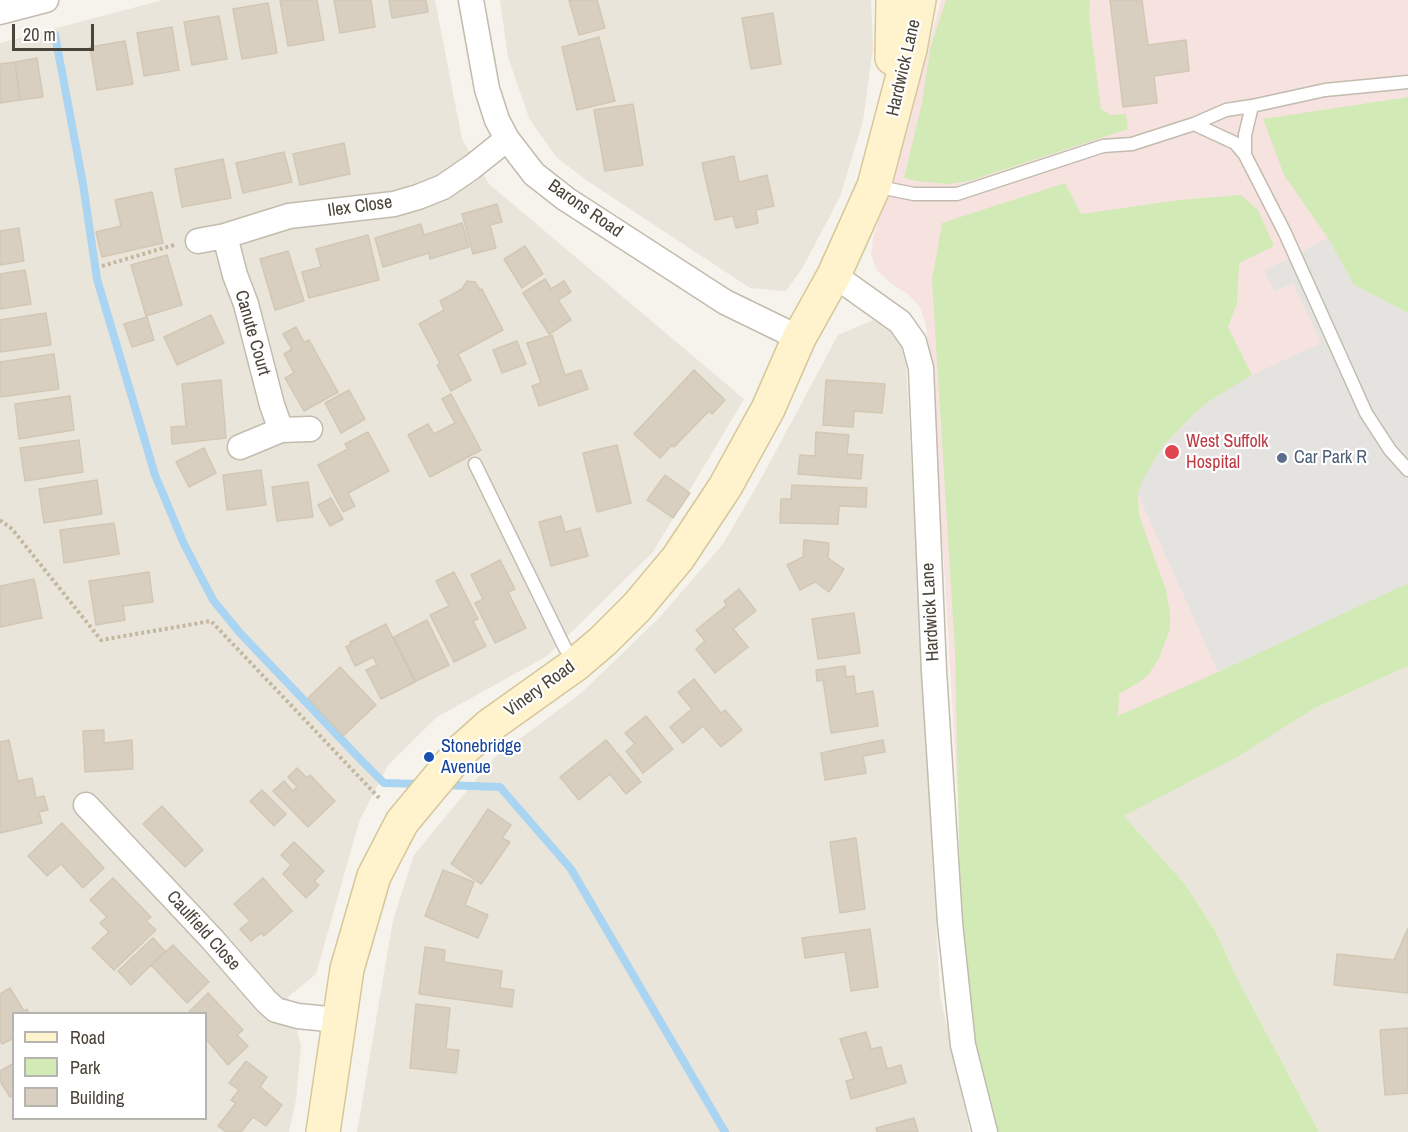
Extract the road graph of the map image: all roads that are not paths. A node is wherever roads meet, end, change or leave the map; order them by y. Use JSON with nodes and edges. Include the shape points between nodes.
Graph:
{"nodes":[{"id":1,"x":46,"y":0,"type":"edge"},
{"id":2,"x":471,"y":0,"type":"edge"},
{"id":3,"x":893,"y":0,"type":"edge"},
{"id":4,"x":919,"y":0,"type":"edge"},
{"id":5,"x":0,"y":12,"type":"edge"},
{"id":6,"x":1408,"y":82,"type":"edge"},
{"id":7,"x":1252,"y":106,"type":"junction"},
{"id":8,"x":1194,"y":124,"type":"junction"},
{"id":9,"x":887,"y":137,"type":"junction"},
{"id":10,"x":507,"y":139,"type":"junction"},
{"id":11,"x":1245,"y":155,"type":"junction"},
{"id":12,"x":874,"y":186,"type":"junction"},
{"id":13,"x":225,"y":236,"type":"junction"},
{"id":14,"x":198,"y":241,"type":"road end"},
{"id":15,"x":834,"y":275,"type":"junction"},
{"id":16,"x":799,"y":338,"type":"junction"},
{"id":17,"x":310,"y":429,"type":"dead end"},
{"id":18,"x":281,"y":430,"type":"junction"},
{"id":19,"x":240,"y":447,"type":"dead end"},
{"id":20,"x":475,"y":464,"type":"dead end"},
{"id":21,"x":1408,"y":470,"type":"edge"},
{"id":22,"x":576,"y":664,"type":"junction"},
{"id":23,"x":86,"y":805,"type":"dead end"},
{"id":24,"x":339,"y":1020,"type":"junction"},
{"id":25,"x":322,"y":1132,"type":"edge"},
{"id":26,"x":985,"y":1132,"type":"edge"}],
"edges":[{"from":1,"to":5,"type":"street"},
{"from":2,"to":10,"type":"street","name":"Barons Road","via":[[487,89]]},
{"from":3,"to":9,"type":"street","name":"Hardwick Lane"},
{"from":4,"to":9,"type":"street","name":"Hardwick Lane"},
{"from":6,"to":7,"type":"lane","via":[[1325,90]]},
{"from":7,"to":8,"type":"lane","via":[[1226,110]]},
{"from":7,"to":11,"type":"lane"},
{"from":8,"to":11,"type":"lane","via":[[1235,143]]},
{"from":8,"to":12,"type":"lane","via":[[1132,144],[1103,146],[957,194],[914,194]]},
{"from":9,"to":12,"type":"street","name":"Hardwick Lane"},
{"from":10,"to":13,"type":"street","name":"Ilex Close","via":[[443,187],[418,197],[394,204],[289,216]]},
{"from":10,"to":16,"type":"street","name":"Barons Road","via":[[534,174],[566,199],[725,302]]},
{"from":11,"to":21,"type":"lane","via":[[1285,233],[1366,413],[1389,450]]},
{"from":12,"to":15,"type":"street","name":"Hardwick Lane"},
{"from":13,"to":14,"type":"street","name":"Ilex Close"},
{"from":13,"to":18,"type":"street","name":"Canute Court"},
{"from":15,"to":16,"type":"street","name":"Vinery Road"},
{"from":15,"to":26,"type":"street","name":"Hardwick Lane","via":[[900,322],[914,342],[921,368],[950,923],[963,1045]]},
{"from":16,"to":22,"type":"street","name":"Vinery Road","via":[[768,409],[725,488],[678,558],[637,607]]},
{"from":17,"to":18,"type":"street"},
{"from":18,"to":19,"type":"street"},
{"from":20,"to":22,"type":"lane"},
{"from":22,"to":24,"type":"street","name":"Vinery Road","via":[[489,726],[461,751],[402,822],[374,876],[347,969]]},
{"from":23,"to":24,"type":"street","name":"Caulfield Close","via":[[276,1010]]},
{"from":24,"to":25,"type":"street","name":"Vinery Road"}]}
